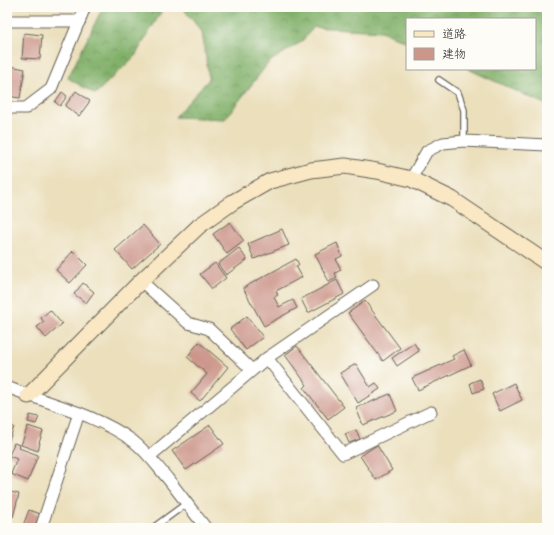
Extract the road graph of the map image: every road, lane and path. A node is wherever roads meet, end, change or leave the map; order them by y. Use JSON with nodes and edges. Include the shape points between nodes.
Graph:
{"nodes":[{"id":1,"x":85,"y":7,"type":"edge"},
{"id":2,"x":80,"y":20,"type":"junction"},
{"id":3,"x":7,"y":21,"type":"edge"},
{"id":4,"x":439,"y":80,"type":"dead end"},
{"id":5,"x":7,"y":108,"type":"edge"},
{"id":6,"x":464,"y":141,"type":"junction"},
{"id":7,"x":547,"y":145,"type":"edge"},
{"id":8,"x":411,"y":179,"type":"junction"},
{"id":9,"x":547,"y":262,"type":"edge"},
{"id":10,"x":141,"y":281,"type":"junction"},
{"id":11,"x":373,"y":285,"type":"dead end"},
{"id":12,"x":267,"y":358,"type":"junction"},
{"id":13,"x":252,"y":370,"type":"junction"},
{"id":14,"x":7,"y":387,"type":"edge"},
{"id":15,"x":28,"y":396,"type":"junction"},
{"id":16,"x":431,"y":412,"type":"dead end"},
{"id":17,"x":79,"y":413,"type":"junction"},
{"id":18,"x":150,"y":456,"type":"junction"},
{"id":19,"x":187,"y":503,"type":"junction"},
{"id":20,"x":41,"y":528,"type":"edge"},
{"id":21,"x":153,"y":528,"type":"edge"},
{"id":22,"x":206,"y":528,"type":"edge"}],
"edges":[{"from":1,"to":2,"type":"street"},
{"from":2,"to":3,"type":"street"},
{"from":2,"to":5,"type":"street","via":[[51,89],[26,108]]},
{"from":4,"to":6,"type":"lane","via":[[458,93],[464,110]]},
{"from":6,"to":7,"type":"street"},
{"from":6,"to":8,"type":"street","via":[[443,144],[427,151]]},
{"from":8,"to":9,"type":"street","via":[[452,199]]},
{"from":8,"to":10,"type":"street","via":[[345,166],[311,170],[270,181],[233,202],[199,226]]},
{"from":10,"to":13,"type":"street","via":[[188,323],[209,329]]},
{"from":10,"to":15,"type":"street"},
{"from":11,"to":12,"type":"street"},
{"from":12,"to":13,"type":"street"},
{"from":12,"to":16,"type":"street","via":[[343,454]]},
{"from":13,"to":18,"type":"street"},
{"from":14,"to":15,"type":"street"},
{"from":15,"to":17,"type":"street"},
{"from":17,"to":18,"type":"street","via":[[133,441]]},
{"from":17,"to":20,"type":"street"},
{"from":18,"to":19,"type":"street"},
{"from":19,"to":21,"type":"lane"},
{"from":19,"to":22,"type":"street"}]}
